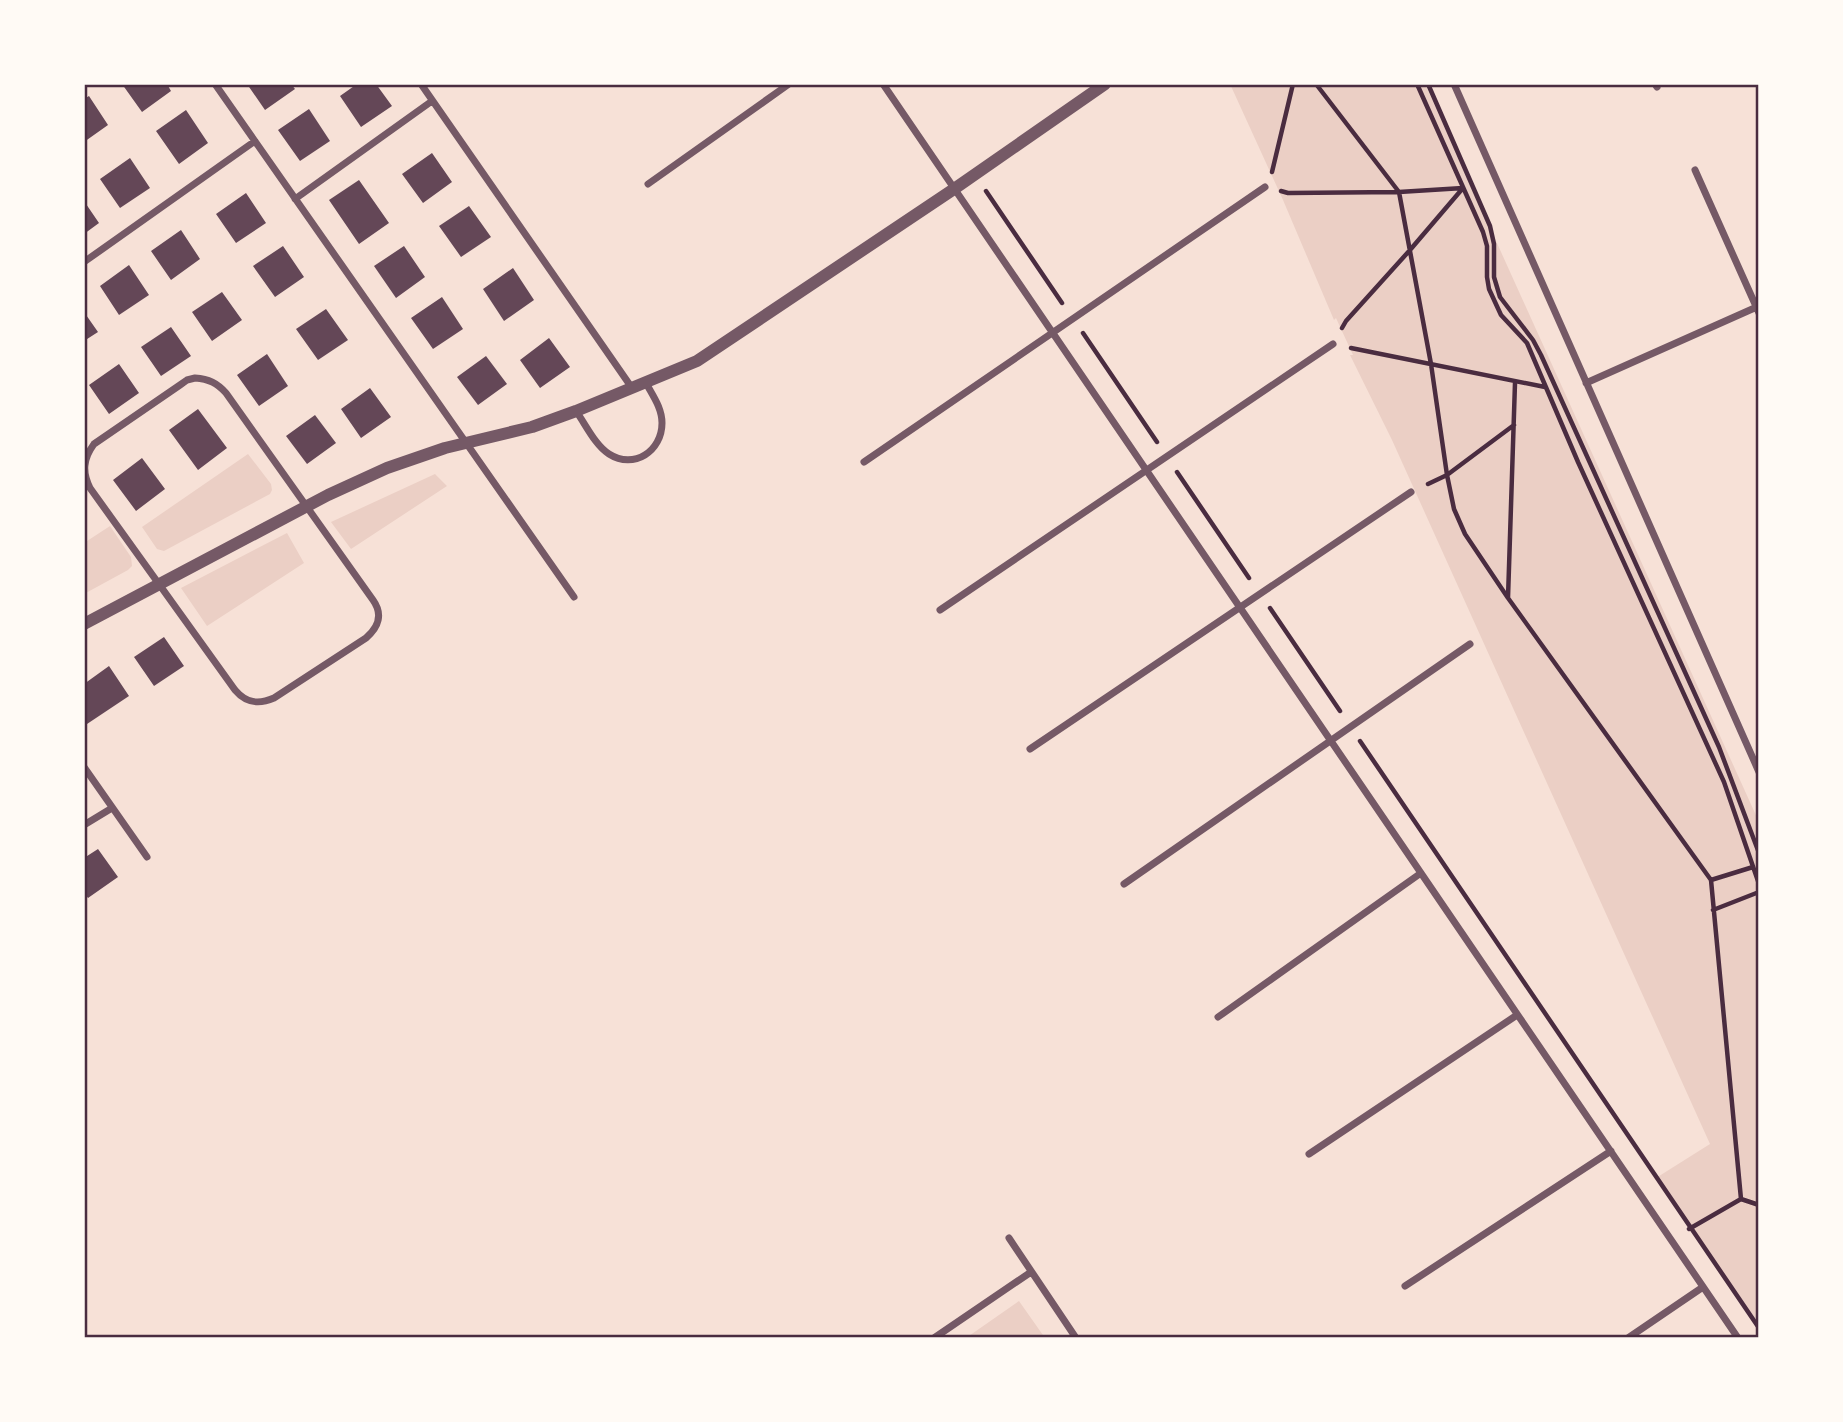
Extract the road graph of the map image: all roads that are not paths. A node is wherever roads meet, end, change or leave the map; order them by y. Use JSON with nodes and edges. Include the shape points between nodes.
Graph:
{"nodes":[{"id":1,"x":215,"y":84,"type":"edge"},
{"id":2,"x":421,"y":84,"type":"edge"},
{"id":3,"x":789,"y":84,"type":"edge"},
{"id":4,"x":883,"y":84,"type":"edge"},
{"id":5,"x":1105,"y":84,"type":"edge"},
{"id":6,"x":1454,"y":84,"type":"edge"},
{"id":7,"x":432,"y":101,"type":"junction"},
{"id":8,"x":255,"y":141,"type":"junction"},
{"id":9,"x":1695,"y":170,"type":"dead end"},
{"id":10,"x":648,"y":184,"type":"dead end"},
{"id":11,"x":1265,"y":187,"type":"road end"},
{"id":12,"x":954,"y":188,"type":"junction"},
{"id":13,"x":296,"y":199,"type":"junction"},
{"id":14,"x":84,"y":262,"type":"edge"},
{"id":15,"x":1758,"y":309,"type":"edge"},
{"id":16,"x":1052,"y":333,"type":"junction"},
{"id":17,"x":1333,"y":344,"type":"road end"},
{"id":18,"x":646,"y":383,"type":"junction"},
{"id":19,"x":1587,"y":383,"type":"junction"},
{"id":20,"x":632,"y":389,"type":"junction"},
{"id":21,"x":576,"y":411,"type":"junction"},
{"id":22,"x":467,"y":444,"type":"junction"},
{"id":23,"x":864,"y":462,"type":"dead end"},
{"id":24,"x":84,"y":470,"type":"edge"},
{"id":25,"x":1146,"y":470,"type":"junction"},
{"id":26,"x":1411,"y":492,"type":"road end"},
{"id":27,"x":307,"y":506,"type":"junction"},
{"id":28,"x":158,"y":585,"type":"junction"},
{"id":29,"x":575,"y":597,"type":"dead end"},
{"id":30,"x":1240,"y":608,"type":"junction"},
{"id":31,"x":940,"y":610,"type":"dead end"},
{"id":32,"x":84,"y":624,"type":"edge"},
{"id":33,"x":1470,"y":644,"type":"dead end"},
{"id":34,"x":1331,"y":740,"type":"junction"},
{"id":35,"x":1030,"y":749,"type":"dead end"},
{"id":36,"x":84,"y":767,"type":"edge"},
{"id":37,"x":1759,"y":772,"type":"edge"},
{"id":38,"x":112,"y":808,"type":"junction"},
{"id":39,"x":84,"y":825,"type":"edge"},
{"id":40,"x":147,"y":858,"type":"dead end"},
{"id":41,"x":1421,"y":873,"type":"junction"},
{"id":42,"x":1124,"y":884,"type":"dead end"},
{"id":43,"x":1517,"y":1014,"type":"junction"},
{"id":44,"x":1218,"y":1017,"type":"dead end"},
{"id":45,"x":1611,"y":1151,"type":"junction"},
{"id":46,"x":1309,"y":1154,"type":"dead end"},
{"id":47,"x":1009,"y":1238,"type":"dead end"},
{"id":48,"x":1031,"y":1272,"type":"junction"},
{"id":49,"x":1405,"y":1286,"type":"dead end"},
{"id":50,"x":1703,"y":1287,"type":"junction"},
{"id":51,"x":934,"y":1338,"type":"edge"},
{"id":52,"x":1076,"y":1338,"type":"edge"},
{"id":53,"x":1628,"y":1338,"type":"edge"},
{"id":54,"x":1738,"y":1338,"type":"edge"}],
"edges":[{"from":1,"to":8,"type":"street"},
{"from":2,"to":7,"type":"street"},
{"from":3,"to":10,"type":"street"},
{"from":4,"to":12,"type":"street"},
{"from":5,"to":12,"type":"street"},
{"from":6,"to":19,"type":"street"},
{"from":7,"to":13,"type":"street"},
{"from":7,"to":20,"type":"street"},
{"from":8,"to":13,"type":"street"},
{"from":8,"to":14,"type":"street"},
{"from":9,"to":15,"type":"street"},
{"from":11,"to":16,"type":"street"},
{"from":12,"to":16,"type":"street"},
{"from":12,"to":18,"type":"street","via":[[712,352]]},
{"from":13,"to":22,"type":"street"},
{"from":15,"to":19,"type":"street"},
{"from":16,"to":23,"type":"street"},
{"from":16,"to":25,"type":"street"},
{"from":17,"to":25,"type":"street"},
{"from":18,"to":20,"type":"street"},
{"from":18,"to":21,"type":"street","via":[[662,422],[657,443],[642,457],[626,460],[607,453]]},
{"from":19,"to":37,"type":"street"},
{"from":20,"to":21,"type":"street"},
{"from":21,"to":22,"type":"street"},
{"from":22,"to":27,"type":"street","via":[[387,468]]},
{"from":22,"to":29,"type":"street"},
{"from":24,"to":27,"type":"street","via":[[94,444],[187,380],[204,379],[226,393]]},
{"from":24,"to":28,"type":"street","via":[[90,488]]},
{"from":25,"to":30,"type":"street"},
{"from":25,"to":31,"type":"street"},
{"from":26,"to":30,"type":"street"},
{"from":27,"to":28,"type":"street"},
{"from":27,"to":28,"type":"street","via":[[377,606],[378,621],[366,638],[274,698],[253,702],[240,696]]},
{"from":28,"to":32,"type":"street"},
{"from":30,"to":34,"type":"street"},
{"from":30,"to":35,"type":"street"},
{"from":33,"to":34,"type":"street"},
{"from":34,"to":41,"type":"street"},
{"from":34,"to":42,"type":"street"},
{"from":36,"to":38,"type":"street"},
{"from":38,"to":39,"type":"street"},
{"from":38,"to":40,"type":"street"},
{"from":41,"to":43,"type":"street"},
{"from":41,"to":44,"type":"street"},
{"from":43,"to":45,"type":"street"},
{"from":43,"to":46,"type":"street"},
{"from":45,"to":49,"type":"street"},
{"from":45,"to":50,"type":"street"},
{"from":47,"to":48,"type":"street"},
{"from":48,"to":51,"type":"street"},
{"from":48,"to":52,"type":"street"},
{"from":50,"to":53,"type":"street"},
{"from":50,"to":54,"type":"street"}]}
